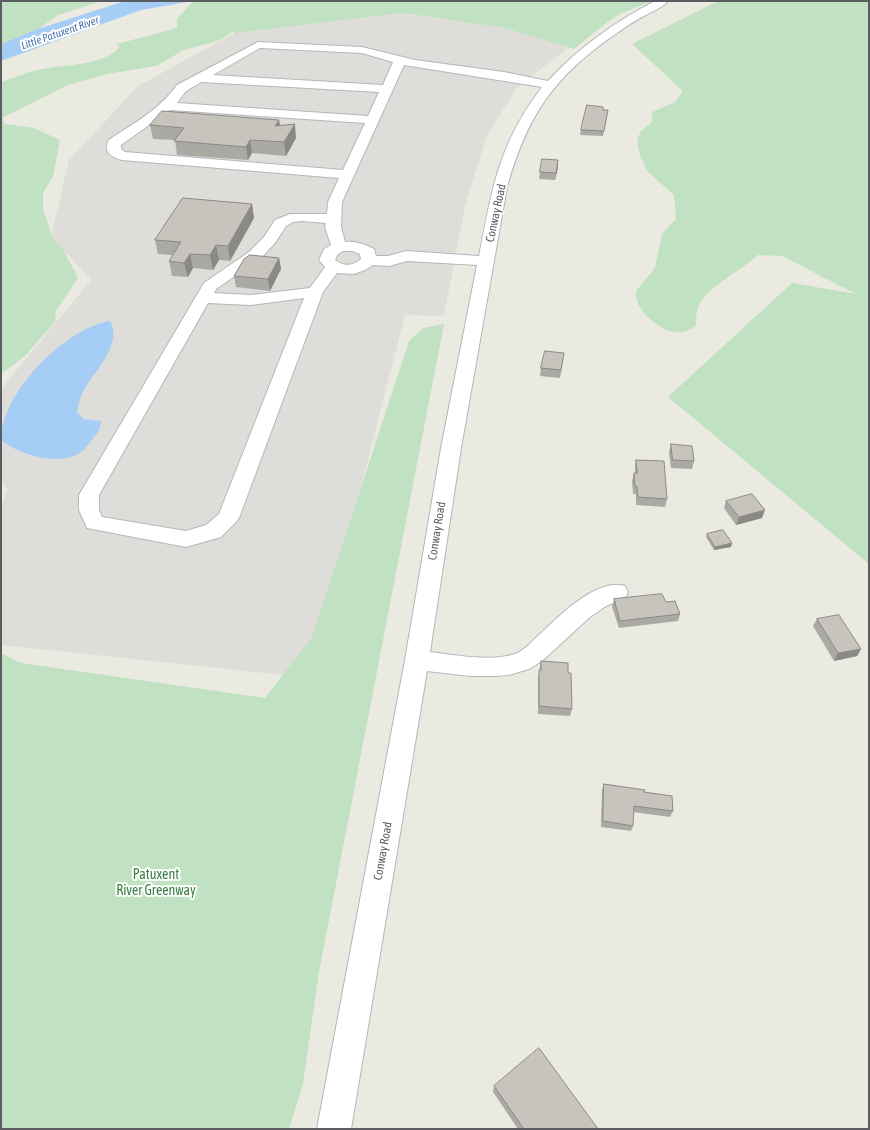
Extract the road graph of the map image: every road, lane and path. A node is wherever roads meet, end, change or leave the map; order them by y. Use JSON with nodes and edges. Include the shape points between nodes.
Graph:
{"nodes":[{"id":1,"x":663,"y":1,"type":"edge"},
{"id":2,"x":240,"y":55,"type":"junction"},
{"id":3,"x":271,"y":57,"type":"dead end"},
{"id":4,"x":363,"y":63,"type":"dead end"},
{"id":5,"x":398,"y":65,"type":"junction"},
{"id":6,"x":199,"y":78,"type":"junction"},
{"id":7,"x":551,"y":85,"type":"junction"},
{"id":8,"x":387,"y":89,"type":"junction"},
{"id":9,"x":167,"y":106,"type":"junction"},
{"id":10,"x":225,"y":110,"type":"junction"},
{"id":11,"x":324,"y":116,"type":"junction"},
{"id":12,"x":373,"y":120,"type":"junction"},
{"id":13,"x":303,"y":128,"type":"dead end"},
{"id":14,"x":318,"y":129,"type":"dead end"},
{"id":15,"x":348,"y":175,"type":"junction"},
{"id":16,"x":334,"y":219,"type":"junction"},
{"id":17,"x":340,"y":248,"type":"junction"},
{"id":18,"x":369,"y":260,"type":"junction"},
{"id":19,"x":389,"y":261,"type":"junction"},
{"id":20,"x":333,"y":267,"type":"junction"},
{"id":21,"x":479,"y":271,"type":"junction"},
{"id":22,"x":438,"y":273,"type":"dead end"},
{"id":23,"x":315,"y":292,"type":"junction"},
{"id":24,"x":203,"y":298,"type":"junction"},
{"id":25,"x":617,"y":592,"type":"dead end"},
{"id":26,"x":417,"y":660,"type":"junction"},
{"id":27,"x":334,"y":1129,"type":"edge"}],
"edges":[{"from":1,"to":7,"type":"street","name":"Conway Road","via":[[595,44]]},
{"from":2,"to":3,"type":"street"},
{"from":2,"to":5,"type":"street","via":[[258,45],[279,44],[362,50]]},
{"from":2,"to":6,"type":"street"},
{"from":4,"to":5,"type":"street"},
{"from":5,"to":7,"type":"street","via":[[415,64]]},
{"from":5,"to":8,"type":"street"},
{"from":6,"to":8,"type":"street"},
{"from":6,"to":9,"type":"street","via":[[181,88]]},
{"from":7,"to":21,"type":"street","name":"Conway Road","via":[[522,126],[509,156]]},
{"from":8,"to":12,"type":"street"},
{"from":9,"to":10,"type":"street"},
{"from":9,"to":15,"type":"street","via":[[114,143],[114,151],[122,156]]},
{"from":10,"to":11,"type":"street"},
{"from":10,"to":13,"type":"street","via":[[217,122]]},
{"from":11,"to":12,"type":"street"},
{"from":11,"to":14,"type":"street"},
{"from":12,"to":15,"type":"street"},
{"from":15,"to":16,"type":"street","via":[[335,202]]},
{"from":16,"to":17,"type":"street","via":[[333,227]]},
{"from":16,"to":24,"type":"street","via":[[302,217],[280,222],[270,240],[255,255],[210,286]]},
{"from":17,"to":18,"type":"street","via":[[352,246],[364,250]]},
{"from":17,"to":20,"type":"street","via":[[327,256],[329,264]]},
{"from":18,"to":19,"type":"street"},
{"from":18,"to":20,"type":"street","via":[[354,269]]},
{"from":19,"to":21,"type":"street","via":[[406,256]]},
{"from":19,"to":22,"type":"street","via":[[401,270]]},
{"from":20,"to":23,"type":"street"},
{"from":21,"to":26,"type":"street","name":"Conway Road"},
{"from":23,"to":24,"type":"street","via":[[251,300]]},
{"from":23,"to":24,"type":"street","via":[[228,518],[213,531],[186,539],[94,523],[89,510],[89,495]]},
{"from":25,"to":26,"type":"street","via":[[596,599],[534,654],[522,661],[507,666],[489,666]]},
{"from":26,"to":27,"type":"street","name":"Conway Road"}]}
